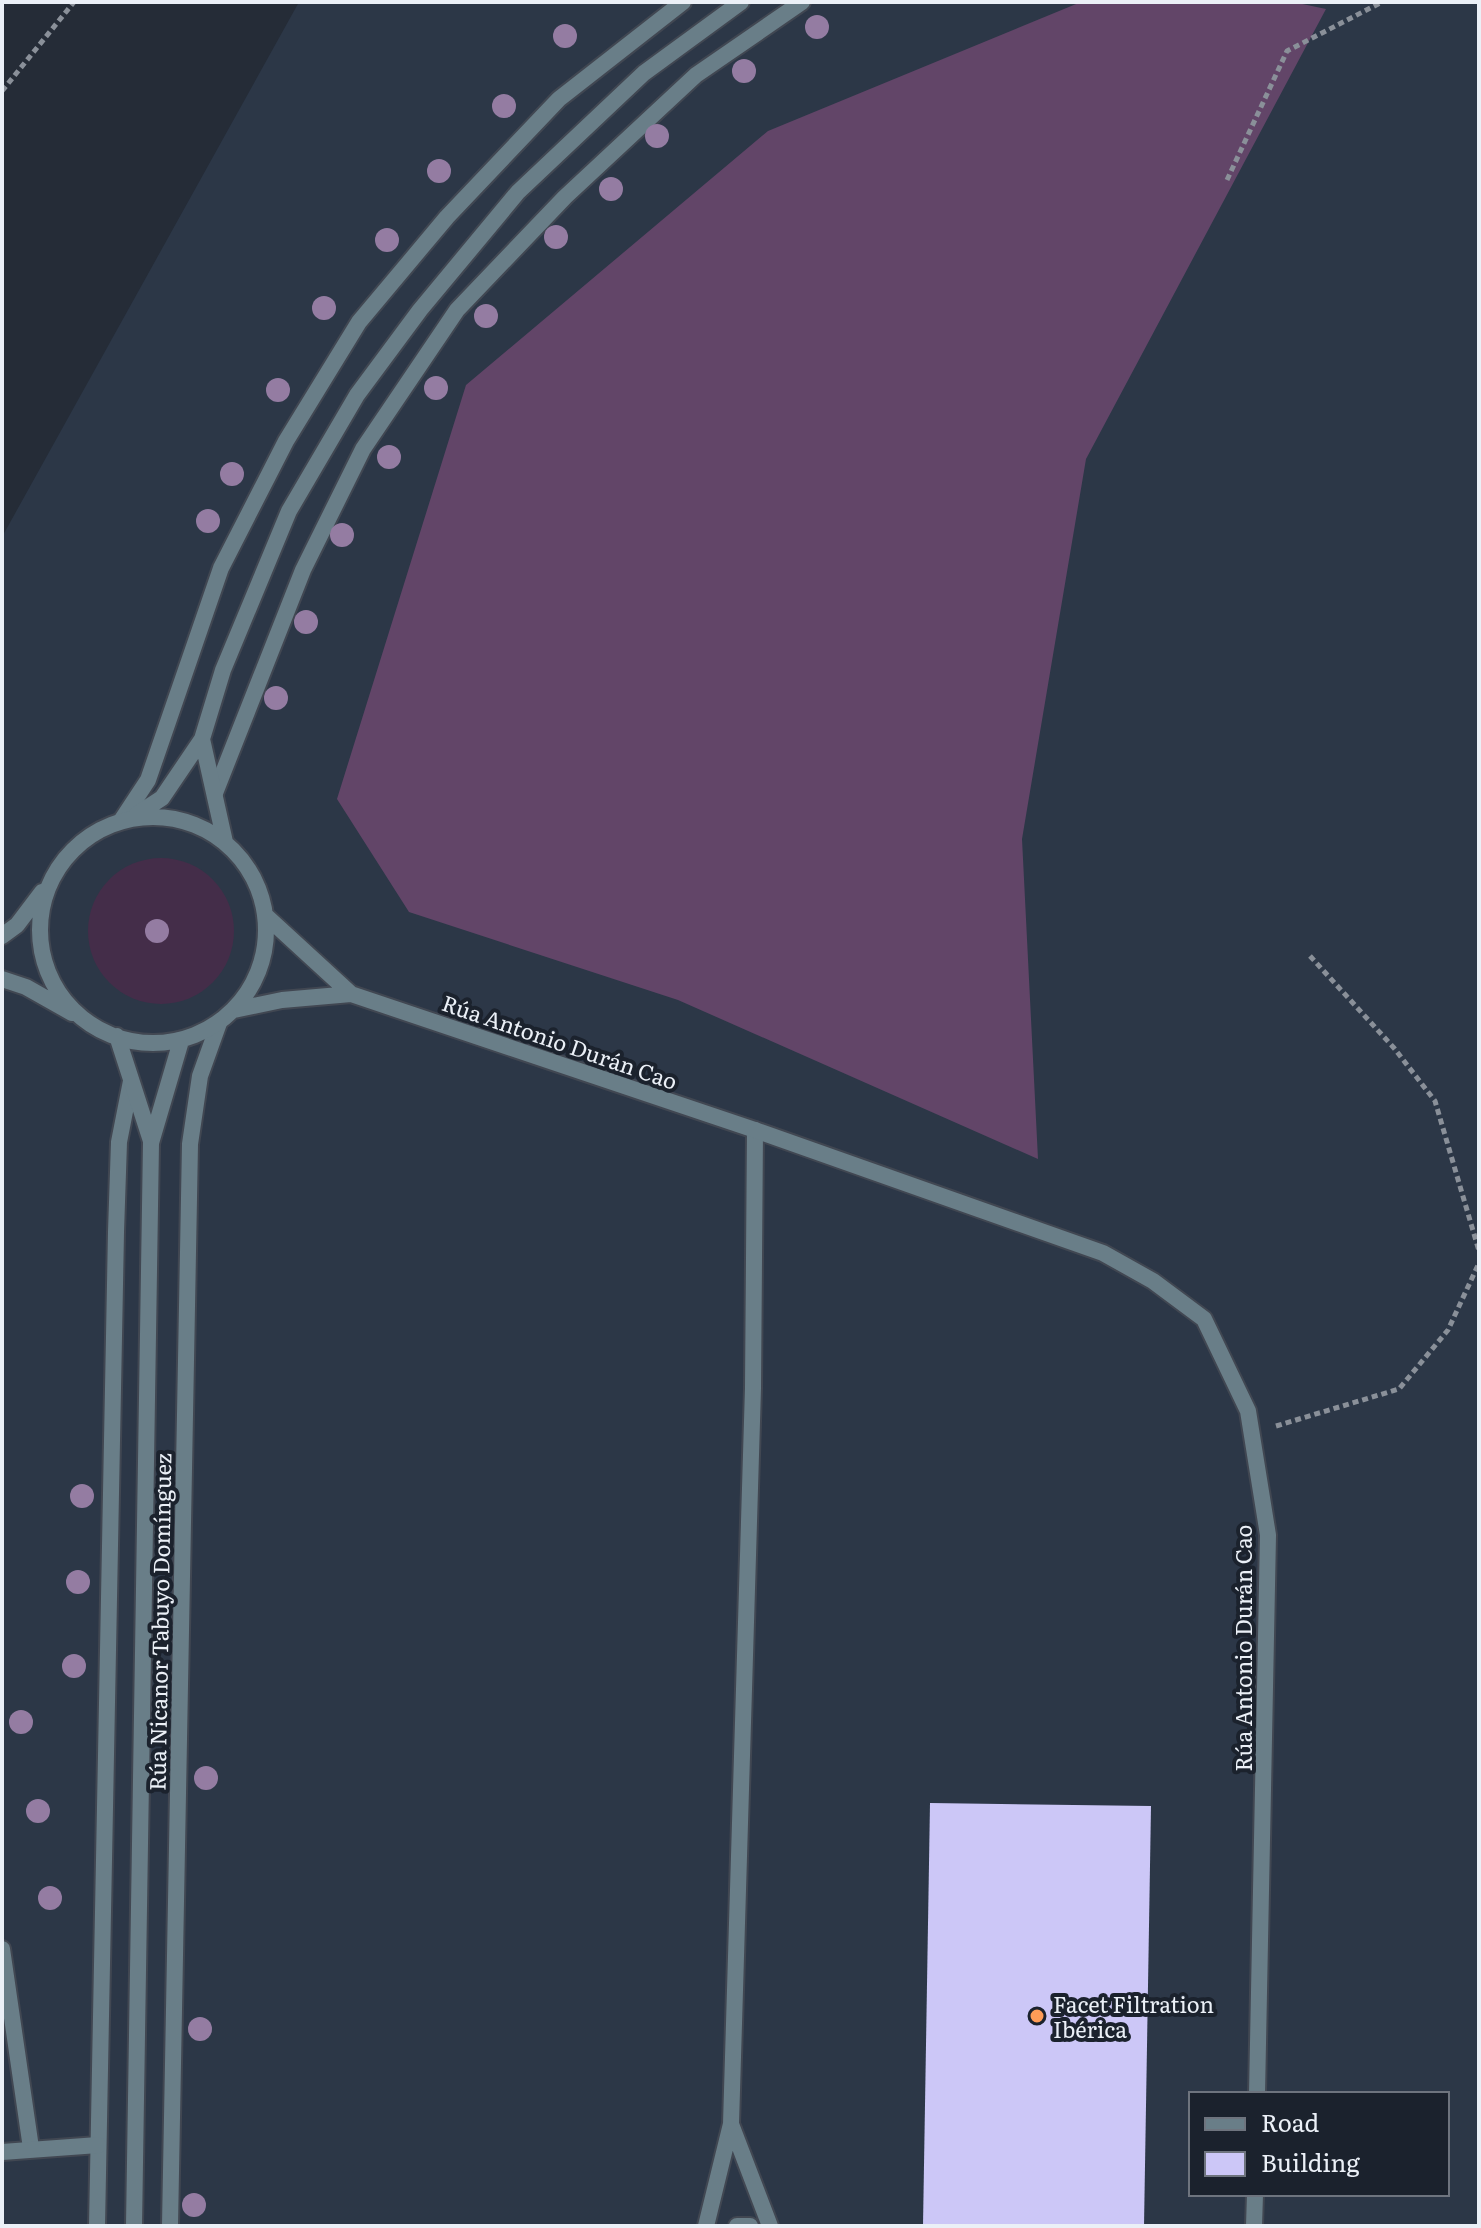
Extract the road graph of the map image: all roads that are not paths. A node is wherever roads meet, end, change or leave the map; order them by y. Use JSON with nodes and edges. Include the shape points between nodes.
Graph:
{"nodes":[{"id":1,"x":683,"y":2,"type":"edge"},
{"id":2,"x":741,"y":2,"type":"edge"},
{"id":3,"x":802,"y":2,"type":"edge"},
{"id":4,"x":202,"y":739,"type":"junction"},
{"id":5,"x":215,"y":793,"type":"junction"},
{"id":6,"x":128,"y":818,"type":"junction"},
{"id":7,"x":225,"y":842,"type":"junction"},
{"id":8,"x":48,"y":884,"type":"junction"},
{"id":9,"x":266,"y":916,"type":"junction"},
{"id":10,"x":2,"y":936,"type":"edge"},
{"id":11,"x":2,"y":979,"type":"edge"},
{"id":12,"x":351,"y":994,"type":"junction"},
{"id":13,"x":234,"y":1010,"type":"junction"},
{"id":14,"x":77,"y":1016,"type":"junction"},
{"id":15,"x":219,"y":1023,"type":"junction"},
{"id":16,"x":117,"y":1036,"type":"junction"},
{"id":17,"x":181,"y":1041,"type":"junction"},
{"id":18,"x":131,"y":1081,"type":"junction"},
{"id":19,"x":755,"y":1130,"type":"junction"},
{"id":20,"x":151,"y":1143,"type":"junction"},
{"id":21,"x":2,"y":1949,"type":"edge"},
{"id":22,"x":1257,"y":2092,"type":"edge"},
{"id":23,"x":731,"y":2124,"type":"junction"},
{"id":24,"x":98,"y":2145,"type":"junction"},
{"id":25,"x":31,"y":2148,"type":"junction"},
{"id":26,"x":2,"y":2152,"type":"edge"},
{"id":27,"x":1255,"y":2196,"type":"edge"},
{"id":28,"x":97,"y":2226,"type":"edge"},
{"id":29,"x":134,"y":2226,"type":"edge"},
{"id":30,"x":170,"y":2226,"type":"edge"},
{"id":31,"x":706,"y":2226,"type":"edge"},
{"id":32,"x":737,"y":2226,"type":"edge"},
{"id":33,"x":750,"y":2226,"type":"edge"},
{"id":34,"x":770,"y":2226,"type":"edge"},
{"id":35,"x":1254,"y":2226,"type":"edge"}],
"edges":[{"from":1,"to":6,"type":"street","via":[[559,99],[447,217],[359,322],[286,441],[221,568],[148,780]]},
{"from":2,"to":4,"type":"street","via":[[644,73],[518,192],[357,395],[289,511],[223,670]]},
{"from":3,"to":5,"type":"street","via":[[696,75],[565,197],[457,310],[363,449],[303,570]]},
{"from":4,"to":5,"type":"street"},
{"from":4,"to":6,"type":"street","via":[[162,798]]},
{"from":5,"to":7,"type":"street"},
{"from":6,"to":7,"type":"street","via":[[185,820]]},
{"from":6,"to":8,"type":"street","via":[[85,838]]},
{"from":7,"to":9,"type":"street","via":[[251,871]]},
{"from":8,"to":10,"type":"street"},
{"from":8,"to":14,"type":"street","via":[[39,919],[42,956],[49,977]]},
{"from":9,"to":12,"type":"street","name":"Rúa Antonio Durán Cao"},
{"from":9,"to":13,"type":"street","via":[[262,963]]},
{"from":11,"to":14,"type":"street"},
{"from":12,"to":13,"type":"street","name":"Rúa Antonio Durán Cao"},
{"from":12,"to":19,"type":"street","name":"Rúa Antonio Durán Cao"},
{"from":13,"to":15,"type":"street"},
{"from":14,"to":16,"type":"street"},
{"from":15,"to":17,"type":"street"},
{"from":15,"to":30,"type":"street","name":"Rúa Nicanor Tabuyo Domínguez","via":[[200,1076],[190,1144]]},
{"from":16,"to":17,"type":"street","via":[[139,1043]]},
{"from":16,"to":18,"type":"street","name":"Rúa Nicanor Tabuyo Domínguez"},
{"from":17,"to":20,"type":"street","name":"Rúa Nicanor Tabuyo Domínguez"},
{"from":18,"to":20,"type":"street","name":"Rúa Nicanor Tabuyo Domínguez"},
{"from":18,"to":24,"type":"street","name":"Rúa Nicanor Tabuyo Domínguez","via":[[118,1157]]},
{"from":19,"to":22,"type":"street","name":"Rúa Antonio Durán Cao","via":[[1103,1253],[1204,1319],[1248,1411],[1268,1535]]},
{"from":19,"to":23,"type":"street","via":[[753,1388]]},
{"from":20,"to":29,"type":"street","name":"Rúa Nicanor Tabuyo Domínguez"},
{"from":21,"to":25,"type":"street"},
{"from":23,"to":31,"type":"street"},
{"from":23,"to":34,"type":"street"},
{"from":24,"to":25,"type":"street"},
{"from":24,"to":28,"type":"street","name":"Rúa Nicanor Tabuyo Domínguez"},
{"from":25,"to":26,"type":"street"},
{"from":27,"to":35,"type":"street"},
{"from":32,"to":33,"type":"street"}]}
